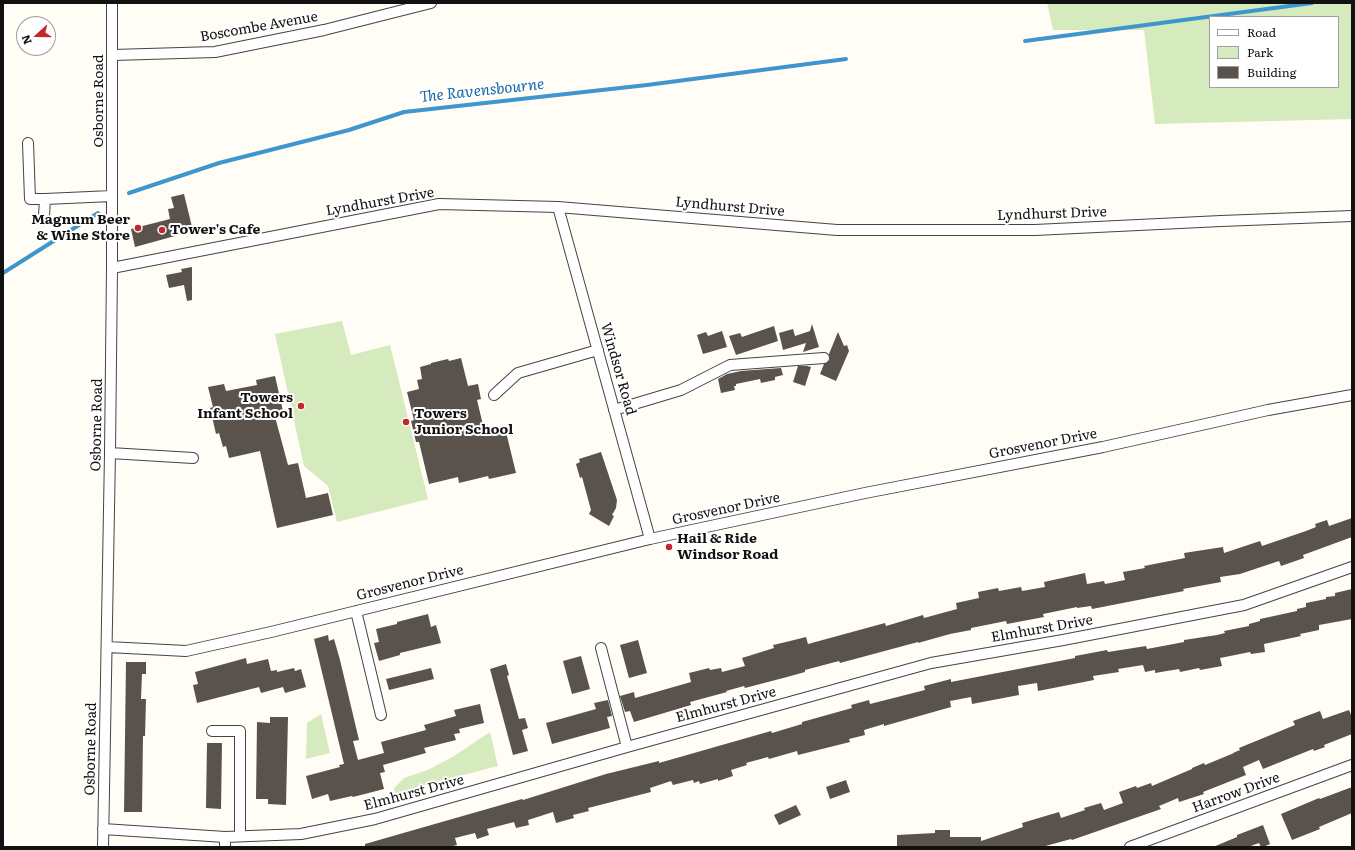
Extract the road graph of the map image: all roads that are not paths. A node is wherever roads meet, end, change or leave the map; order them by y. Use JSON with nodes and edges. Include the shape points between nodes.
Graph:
{"nodes":[{"id":1,"x":112,"y":3,"type":"edge"},
{"id":2,"x":425,"y":4,"type":"edge"},
{"id":3,"x":113,"y":55,"type":"junction"},
{"id":4,"x":28,"y":143,"type":"dead end"},
{"id":5,"x":112,"y":196,"type":"junction"},
{"id":6,"x":45,"y":199,"type":"junction"},
{"id":7,"x":558,"y":207,"type":"junction"},
{"id":8,"x":44,"y":216,"type":"dead end"},
{"id":9,"x":1352,"y":216,"type":"edge"},
{"id":10,"x":112,"y":268,"type":"junction"},
{"id":11,"x":598,"y":350,"type":"junction"},
{"id":12,"x":824,"y":358,"type":"dead end"},
{"id":13,"x":494,"y":395,"type":"dead end"},
{"id":14,"x":1352,"y":395,"type":"edge"},
{"id":15,"x":614,"y":410,"type":"junction"},
{"id":16,"x":110,"y":453,"type":"junction"},
{"id":17,"x":193,"y":458,"type":"dead end"},
{"id":18,"x":650,"y":539,"type":"junction"},
{"id":19,"x":1352,"y":567,"type":"edge"},
{"id":20,"x":356,"y":611,"type":"junction"},
{"id":21,"x":107,"y":647,"type":"junction"},
{"id":22,"x":601,"y":648,"type":"dead end"},
{"id":23,"x":381,"y":714,"type":"dead end"},
{"id":24,"x":212,"y":731,"type":"dead end"},
{"id":25,"x":626,"y":747,"type":"junction"},
{"id":26,"x":1352,"y":765,"type":"edge"},
{"id":27,"x":103,"y":829,"type":"junction"},
{"id":28,"x":240,"y":836,"type":"junction"},
{"id":29,"x":225,"y":842,"type":"edge"},
{"id":30,"x":102,"y":847,"type":"edge"},
{"id":31,"x":1130,"y":847,"type":"edge"}],
"edges":[{"from":1,"to":3,"type":"street","name":"Osborne Road"},
{"from":2,"to":3,"type":"street","name":"Boscombe Avenue","via":[[324,30],[215,52]]},
{"from":3,"to":5,"type":"street","name":"Osborne Road"},
{"from":4,"to":6,"type":"street","via":[[30,199]]},
{"from":5,"to":6,"type":"street"},
{"from":5,"to":10,"type":"street","name":"Osborne Road"},
{"from":6,"to":8,"type":"street"},
{"from":7,"to":9,"type":"street","name":"Lyndhurst Drive","via":[[837,230],[1035,230]]},
{"from":7,"to":10,"type":"street","name":"Lyndhurst Drive","via":[[439,204]]},
{"from":7,"to":11,"type":"street","name":"Windsor Road"},
{"from":10,"to":16,"type":"street","name":"Osborne Road"},
{"from":11,"to":13,"type":"street","via":[[518,373]]},
{"from":11,"to":15,"type":"street","name":"Windsor Road"},
{"from":12,"to":15,"type":"street","via":[[730,365],[681,390]]},
{"from":14,"to":18,"type":"street","name":"Grosvenor Drive","via":[[1268,410],[1103,447],[865,493]]},
{"from":15,"to":18,"type":"street","name":"Windsor Road"},
{"from":16,"to":17,"type":"street"},
{"from":16,"to":21,"type":"street","name":"Osborne Road"},
{"from":18,"to":20,"type":"street","name":"Grosvenor Drive"},
{"from":19,"to":25,"type":"street","name":"Elmhurst Drive","via":[[1244,605],[931,663]]},
{"from":20,"to":21,"type":"street","name":"Grosvenor Drive","via":[[186,651]]},
{"from":20,"to":23,"type":"street"},
{"from":21,"to":27,"type":"street","name":"Osborne Road"},
{"from":22,"to":25,"type":"street"},
{"from":24,"to":28,"type":"street","via":[[240,731]]},
{"from":25,"to":28,"type":"street","name":"Elmhurst Drive","via":[[375,819],[297,835]]},
{"from":26,"to":31,"type":"street","name":"Harrow Drive"},
{"from":27,"to":29,"type":"street","name":"Elmhurst Drive"},
{"from":27,"to":30,"type":"street","name":"Osborne Road"},
{"from":28,"to":29,"type":"street","name":"Elmhurst Drive"}]}
